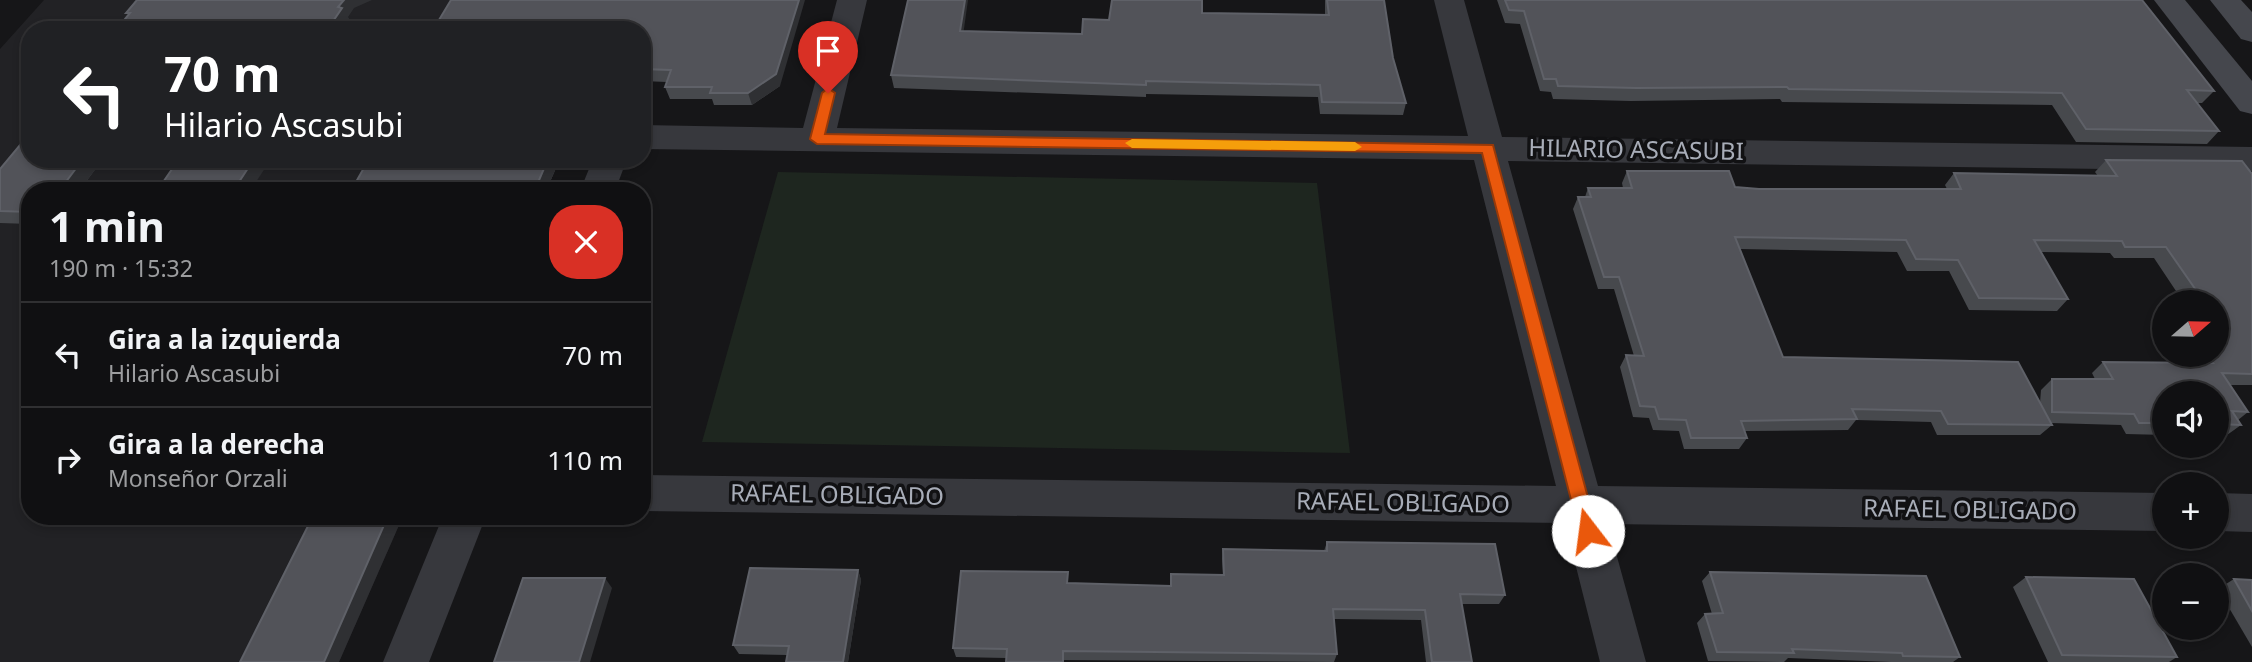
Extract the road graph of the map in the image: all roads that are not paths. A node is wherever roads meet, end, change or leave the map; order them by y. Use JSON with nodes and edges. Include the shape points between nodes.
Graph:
{"nodes":[{"id":1,"x":852,"y":0,"type":"edge"},
{"id":2,"x":1449,"y":0,"type":"edge"},
{"id":3,"x":2169,"y":0,"type":"edge"},
{"id":4,"x":2225,"y":0,"type":"edge"},
{"id":5,"x":2252,"y":32,"type":"edge"},
{"id":6,"x":2252,"y":103,"type":"edge"},
{"id":7,"x":651,"y":137,"type":"edge"},
{"id":8,"x":817,"y":139,"type":"junction"},
{"id":9,"x":1488,"y":148,"type":"junction"},
{"id":10,"x":2252,"y":159,"type":"edge"},
{"id":11,"x":651,"y":493,"type":"edge"},
{"id":12,"x":1582,"y":505,"type":"junction"},
{"id":13,"x":2152,"y":512,"type":"edge"},
{"id":14,"x":2229,"y":512,"type":"edge"},
{"id":15,"x":2252,"y":513,"type":"edge"},
{"id":16,"x":461,"y":525,"type":"edge"},
{"id":17,"x":406,"y":662,"type":"edge"},
{"id":18,"x":1623,"y":662,"type":"edge"}],
"edges":[{"from":1,"to":8,"type":"street"},
{"from":2,"to":9,"type":"street"},
{"from":3,"to":6,"type":"street"},
{"from":4,"to":5,"type":"street"},
{"from":7,"to":8,"type":"street","name":"HILARIO ASCASUBI"},
{"from":8,"to":9,"type":"street","name":"HILARIO ASCASUBI"},
{"from":9,"to":10,"type":"street","name":"HILARIO ASCASUBI"},
{"from":9,"to":12,"type":"street"},
{"from":11,"to":12,"type":"street","name":"RAFAEL OBLIGADO"},
{"from":12,"to":13,"type":"street","name":"RAFAEL OBLIGADO"},
{"from":12,"to":18,"type":"street"},
{"from":14,"to":15,"type":"street"},
{"from":16,"to":17,"type":"street"}]}
